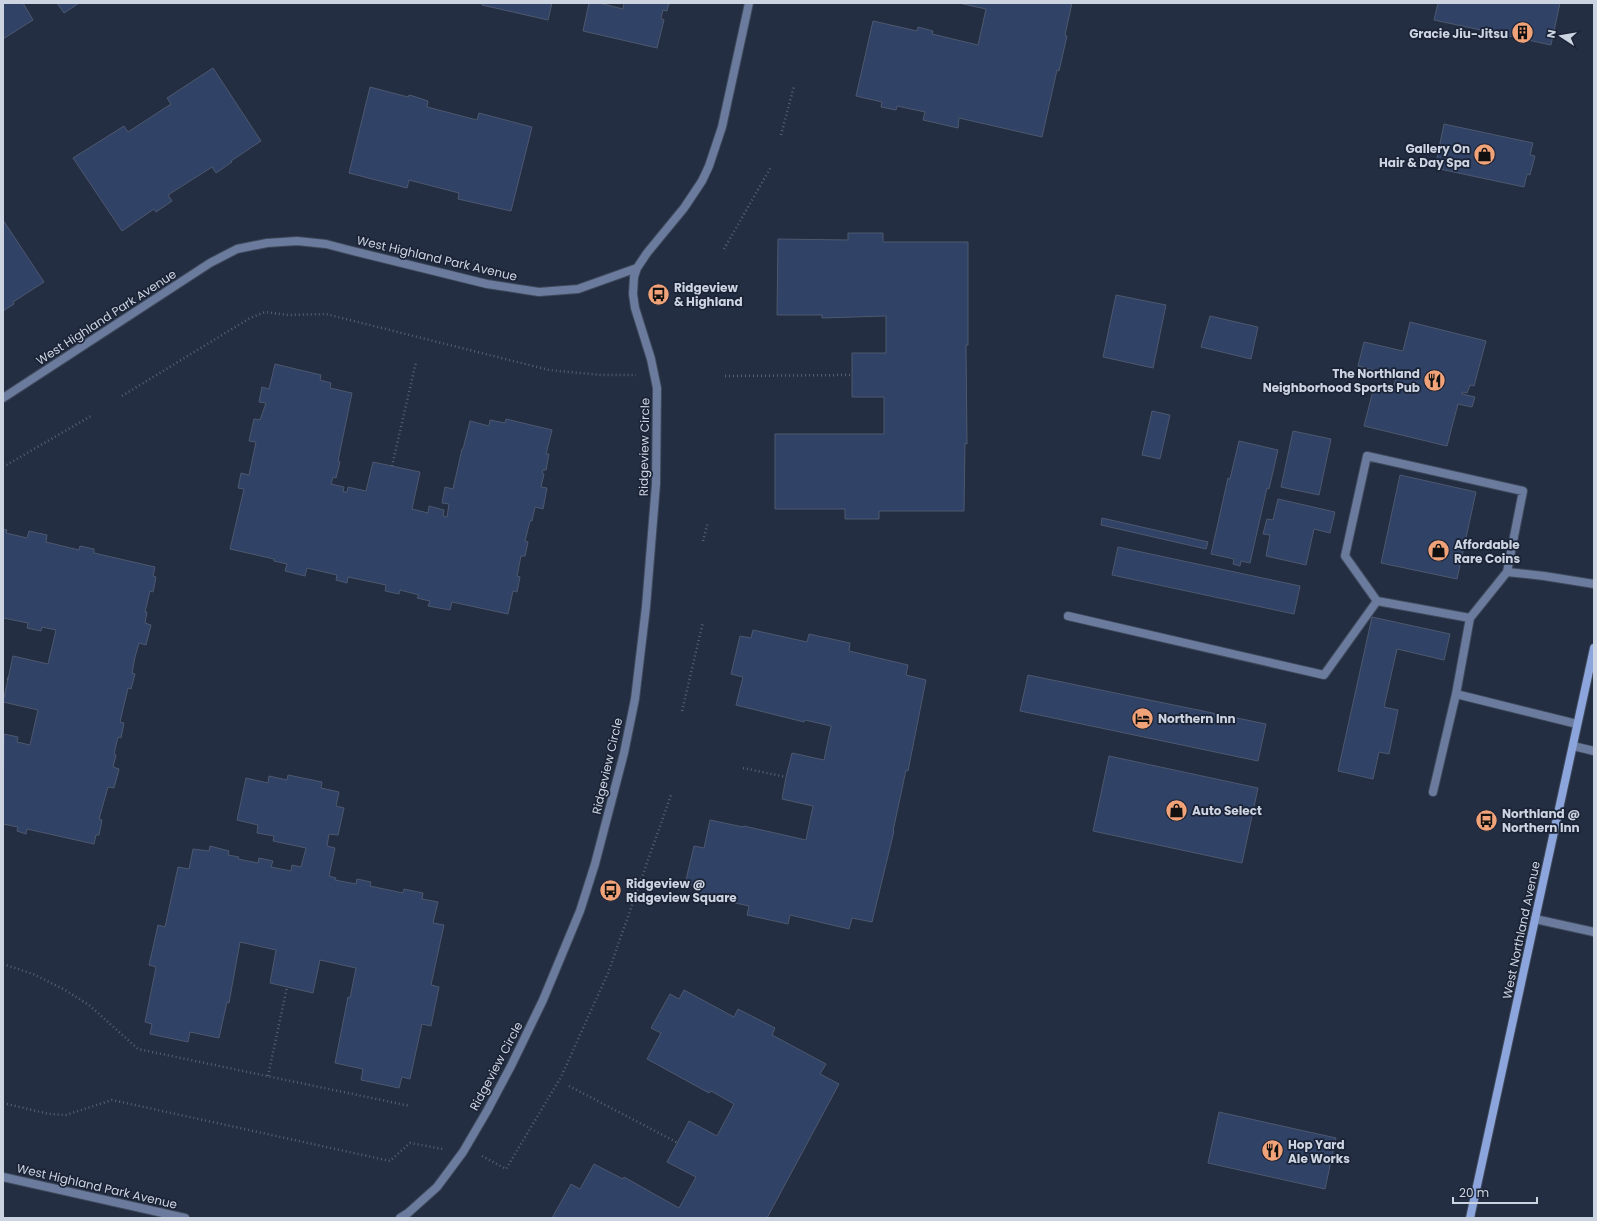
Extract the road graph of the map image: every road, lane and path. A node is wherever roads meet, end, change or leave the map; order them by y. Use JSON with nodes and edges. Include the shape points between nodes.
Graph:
{"nodes":[{"id":1,"x":749,"y":3,"type":"edge"},
{"id":2,"x":794,"y":86,"type":"dead end"},
{"id":3,"x":781,"y":135,"type":"dead end"},
{"id":4,"x":771,"y":167,"type":"dead end"},
{"id":5,"x":724,"y":249,"type":"dead end"},
{"id":6,"x":637,"y":268,"type":"junction"},
{"id":7,"x":416,"y":362,"type":"dead end"},
{"id":8,"x":852,"y":375,"type":"dead end"},
{"id":9,"x":655,"y":376,"type":"junction"},
{"id":10,"x":725,"y":376,"type":"dead end"},
{"id":11,"x":122,"y":396,"type":"dead end"},
{"id":12,"x":3,"y":398,"type":"edge"},
{"id":13,"x":91,"y":416,"type":"dead end"},
{"id":14,"x":392,"y":466,"type":"dead end"},
{"id":15,"x":3,"y":468,"type":"edge"},
{"id":16,"x":708,"y":522,"type":"dead end"},
{"id":17,"x":703,"y":541,"type":"dead end"},
{"id":18,"x":1507,"y":572,"type":"junction"},
{"id":19,"x":1594,"y":584,"type":"edge"},
{"id":20,"x":1377,"y":601,"type":"junction"},
{"id":21,"x":1068,"y":616,"type":"dead end"},
{"id":22,"x":1470,"y":618,"type":"junction"},
{"id":23,"x":703,"y":622,"type":"dead end"},
{"id":24,"x":1594,"y":648,"type":"edge"},
{"id":25,"x":3,"y":678,"type":"edge"},
{"id":26,"x":8,"y":680,"type":"dead end"},
{"id":27,"x":1456,"y":694,"type":"junction"},
{"id":28,"x":682,"y":711,"type":"dead end"},
{"id":29,"x":1577,"y":724,"type":"junction"},
{"id":30,"x":1573,"y":746,"type":"junction"},
{"id":31,"x":1594,"y":751,"type":"edge"},
{"id":32,"x":744,"y":768,"type":"dead end"},
{"id":33,"x":786,"y":777,"type":"dead end"},
{"id":34,"x":1433,"y":792,"type":"dead end"},
{"id":35,"x":671,"y":795,"type":"dead end"},
{"id":36,"x":1535,"y":919,"type":"junction"},
{"id":37,"x":1594,"y":932,"type":"edge"},
{"id":38,"x":3,"y":964,"type":"edge"},
{"id":39,"x":287,"y":987,"type":"dead end"},
{"id":40,"x":268,"y":1076,"type":"junction"},
{"id":41,"x":569,"y":1086,"type":"dead end"},
{"id":42,"x":3,"y":1103,"type":"edge"},
{"id":43,"x":410,"y":1106,"type":"dead end"},
{"id":44,"x":678,"y":1143,"type":"dead end"},
{"id":45,"x":463,"y":1152,"type":"junction"},
{"id":46,"x":3,"y":1177,"type":"edge"},
{"id":47,"x":185,"y":1218,"type":"edge"},
{"id":48,"x":400,"y":1218,"type":"edge"},
{"id":49,"x":1470,"y":1218,"type":"edge"}],
"edges":[{"from":1,"to":6,"type":"street","via":[[722,127],[709,166],[684,208]]},
{"from":2,"to":3,"type":"path"},
{"from":4,"to":5,"type":"path"},
{"from":6,"to":9,"type":"street","name":"Ridgeview Circle","via":[[633,286],[635,308]]},
{"from":6,"to":12,"type":"street","name":"West Highland Park Avenue","via":[[578,289],[539,292],[487,284],[326,244],[297,241],[267,242],[237,249],[210,263]]},
{"from":7,"to":14,"type":"path"},
{"from":8,"to":10,"type":"path"},
{"from":9,"to":11,"type":"path","via":[[601,375],[549,370],[326,314],[288,315],[265,312],[250,318]]},
{"from":9,"to":45,"type":"street","name":"Ridgeview Circle","via":[[656,484],[646,607],[635,699],[617,784],[580,911],[543,1000],[511,1066]]},
{"from":13,"to":15,"type":"path"},
{"from":16,"to":17,"type":"path"},
{"from":18,"to":19,"type":"street"},
{"from":18,"to":20,"type":"street","via":[[1523,491],[1367,456],[1345,556]]},
{"from":18,"to":22,"type":"street"},
{"from":20,"to":21,"type":"street","via":[[1324,675]]},
{"from":20,"to":22,"type":"street"},
{"from":22,"to":27,"type":"street"},
{"from":23,"to":28,"type":"path"},
{"from":24,"to":29,"type":"main road","name":"West Northland Avenue"},
{"from":25,"to":26,"type":"path"},
{"from":27,"to":29,"type":"street"},
{"from":27,"to":34,"type":"street"},
{"from":29,"to":30,"type":"main road","name":"West Northland Avenue"},
{"from":30,"to":31,"type":"street"},
{"from":30,"to":36,"type":"main road","name":"West Northland Avenue"},
{"from":32,"to":33,"type":"path"},
{"from":35,"to":45,"type":"path","via":[[608,973],[560,1077],[506,1169],[482,1156]]},
{"from":36,"to":37,"type":"street"},
{"from":36,"to":49,"type":"main road","name":"West Northland Avenue"},
{"from":38,"to":40,"type":"path","via":[[34,974],[90,1005],[138,1049]]},
{"from":39,"to":40,"type":"path"},
{"from":40,"to":43,"type":"path"},
{"from":41,"to":44,"type":"path"},
{"from":42,"to":45,"type":"path","via":[[49,1114],[66,1115],[112,1100],[390,1161],[410,1143]]},
{"from":45,"to":48,"type":"street","name":"Ridgeview Circle","via":[[437,1187]]},
{"from":46,"to":47,"type":"street","name":"West Highland Park Avenue"}]}
